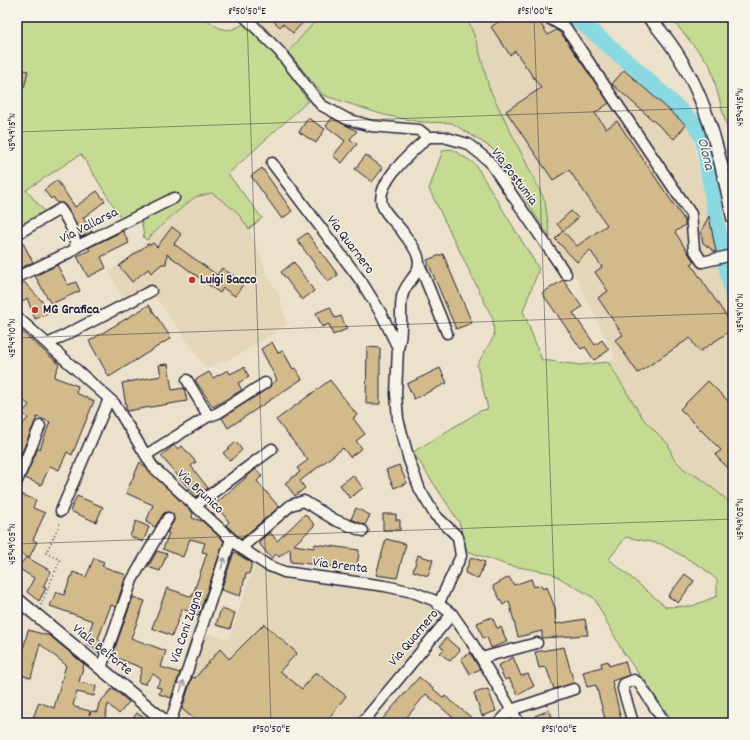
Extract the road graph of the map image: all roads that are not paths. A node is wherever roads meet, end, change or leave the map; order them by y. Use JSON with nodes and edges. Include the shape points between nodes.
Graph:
{"nodes":[{"id":1,"x":245,"y":17,"type":"edge"},
{"id":2,"x":547,"y":17,"type":"edge"},
{"id":3,"x":648,"y":17,"type":"edge"},
{"id":4,"x":428,"y":137,"type":"junction"},
{"id":5,"x":272,"y":163,"type":"dead end"},
{"id":6,"x":174,"y":198,"type":"dead end"},
{"id":7,"x":733,"y":218,"type":"edge"},
{"id":8,"x":17,"y":234,"type":"edge"},
{"id":9,"x":76,"y":247,"type":"junction"},
{"id":10,"x":733,"y":255,"type":"edge"},
{"id":11,"x":420,"y":266,"type":"junction"},
{"id":12,"x":566,"y":274,"type":"dead end"},
{"id":13,"x":17,"y":277,"type":"edge"},
{"id":14,"x":151,"y":291,"type":"dead end"},
{"id":15,"x":18,"y":320,"type":"edge"},
{"id":16,"x":447,"y":333,"type":"dead end"},
{"id":17,"x":48,"y":344,"type":"junction"},
{"id":18,"x":398,"y":348,"type":"junction"},
{"id":19,"x":187,"y":380,"type":"dead end"},
{"id":20,"x":265,"y":383,"type":"dead end"},
{"id":21,"x":109,"y":399,"type":"junction"},
{"id":22,"x":207,"y":417,"type":"junction"},
{"id":23,"x":40,"y":426,"type":"dead end"},
{"id":24,"x":272,"y":449,"type":"dead end"},
{"id":25,"x":146,"y":455,"type":"junction"},
{"id":26,"x":17,"y":481,"type":"edge"},
{"id":27,"x":195,"y":506,"type":"junction"},
{"id":28,"x":61,"y":511,"type":"road end"},
{"id":29,"x":168,"y":518,"type":"dead end"},
{"id":30,"x":363,"y":531,"type":"dead end"},
{"id":31,"x":231,"y":539,"type":"junction"},
{"id":32,"x":241,"y":548,"type":"junction"},
{"id":33,"x":17,"y":599,"type":"edge"},
{"id":34,"x":438,"y":605,"type":"junction"},
{"id":35,"x":452,"y":614,"type":"junction"},
{"id":36,"x":538,"y":643,"type":"dead end"},
{"id":37,"x":481,"y":658,"type":"junction"},
{"id":38,"x":101,"y":668,"type":"junction"},
{"id":39,"x":574,"y":689,"type":"dead end"},
{"id":40,"x":511,"y":710,"type":"junction"},
{"id":41,"x":168,"y":723,"type":"edge"},
{"id":42,"x":362,"y":723,"type":"edge"},
{"id":43,"x":499,"y":723,"type":"edge"},
{"id":44,"x":519,"y":723,"type":"edge"},
{"id":45,"x":632,"y":723,"type":"edge"},
{"id":46,"x":665,"y":723,"type":"edge"}],
"edges":[{"from":1,"to":4,"type":"street","name":"Via Postumia","via":[[279,51],[321,105],[347,119],[371,126],[419,130]]},
{"from":2,"to":10,"type":"street","via":[[566,28],[691,214],[694,249],[702,262]]},
{"from":3,"to":7,"type":"main road","via":[[692,77],[718,152]]},
{"from":4,"to":11,"type":"street","via":[[391,175],[380,197],[383,207],[418,255]]},
{"from":4,"to":12,"type":"street","name":"Via Postumia","via":[[444,137],[468,144],[489,161]]},
{"from":5,"to":18,"type":"street","name":"Via Quarnero","via":[[361,281]]},
{"from":6,"to":9,"type":"street","name":"Via Vallarsa"},
{"from":8,"to":9,"type":"street","via":[[60,209],[69,222]]},
{"from":9,"to":13,"type":"street","name":"Via Vallarsa"},
{"from":11,"to":16,"type":"street"},
{"from":11,"to":18,"type":"street","name":"Via Quarnero","via":[[406,286],[402,297],[402,338]]},
{"from":14,"to":17,"type":"street"},
{"from":15,"to":17,"type":"street","name":"Via Brunico"},
{"from":17,"to":21,"type":"street","name":"Via Brunico"},
{"from":18,"to":34,"type":"street","name":"Via Quarnero","via":[[398,419],[409,460],[420,490],[435,515],[458,537],[461,556]]},
{"from":19,"to":22,"type":"street"},
{"from":20,"to":22,"type":"street","via":[[218,413]]},
{"from":21,"to":25,"type":"street","name":"Via Brunico","via":[[128,424]]},
{"from":21,"to":28,"type":"street"},
{"from":22,"to":25,"type":"street"},
{"from":23,"to":26,"type":"street"},
{"from":24,"to":27,"type":"street"},
{"from":25,"to":27,"type":"street","name":"Via Brunico","via":[[153,466]]},
{"from":27,"to":31,"type":"street","name":"Via Brunico"},
{"from":29,"to":38,"type":"street","via":[[132,580]]},
{"from":30,"to":32,"type":"street","via":[[335,520],[304,501],[291,505]]},
{"from":31,"to":32,"type":"street","name":"Via Brunico"},
{"from":41,"to":31,"type":"street","name":"Via Coni Zugna","one_way":true},
{"from":32,"to":34,"type":"street","name":"Via Brenta","via":[[267,565],[284,572],[385,586],[413,592]]},
{"from":33,"to":38,"type":"main road","name":"Viale Belforte"},
{"from":34,"to":35,"type":"street","name":"Via Quarnero"},
{"from":35,"to":37,"type":"street"},
{"from":35,"to":42,"type":"street","name":"Via Quarnero"},
{"from":36,"to":37,"type":"street"},
{"from":37,"to":40,"type":"street"},
{"from":38,"to":41,"type":"main road","name":"Viale Belforte"},
{"from":39,"to":40,"type":"street"},
{"from":40,"to":43,"type":"street"},
{"from":40,"to":44,"type":"street"},
{"from":45,"to":46,"type":"street","via":[[623,689],[624,684],[634,680],[639,683]]}]}
